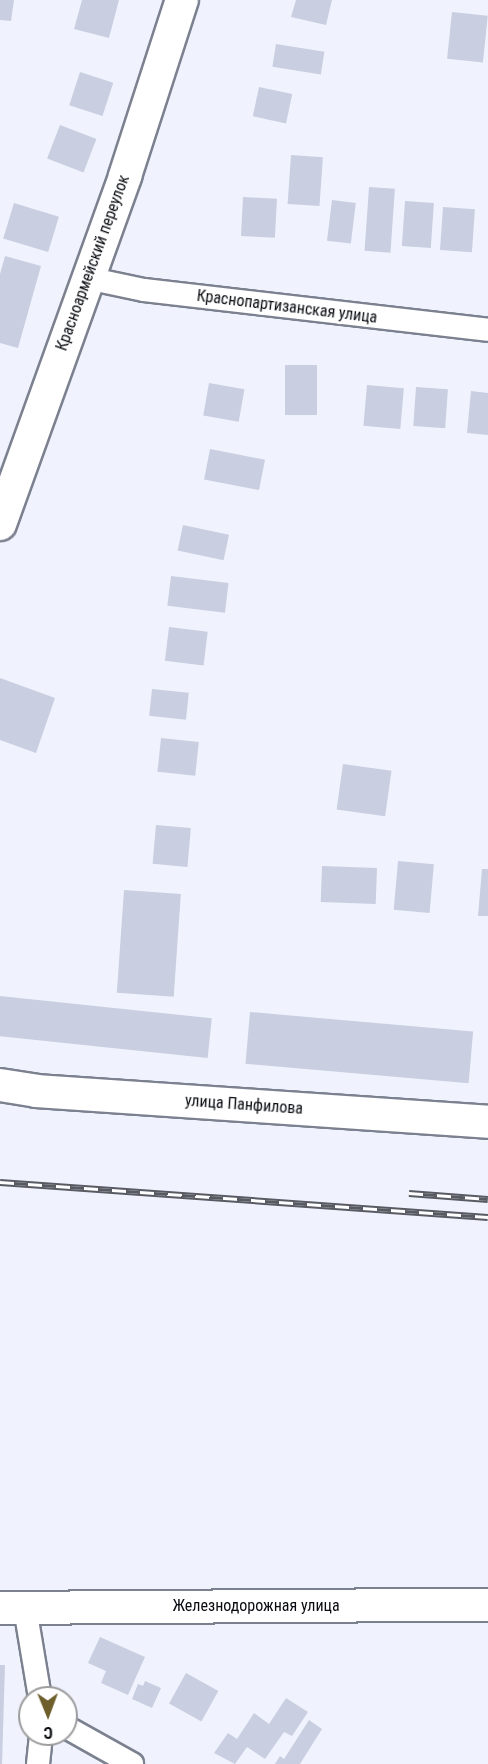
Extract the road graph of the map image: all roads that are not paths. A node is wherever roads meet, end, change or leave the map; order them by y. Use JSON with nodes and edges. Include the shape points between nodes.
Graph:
{"nodes":[{"id":1,"x":182,"y":0,"type":"edge"},
{"id":2,"x":87,"y":278,"type":"junction"},
{"id":3,"x":488,"y":330,"type":"edge"},
{"id":4,"x":0,"y":524,"type":"edge"},
{"id":5,"x":0,"y":1085,"type":"edge"},
{"id":6,"x":488,"y":1122,"type":"edge"},
{"id":7,"x":488,"y":1605,"type":"edge"},
{"id":8,"x":12,"y":1608,"type":"edge"},
{"id":9,"x":36,"y":1686,"type":"edge"},
{"id":10,"x":78,"y":1734,"type":"edge"},
{"id":11,"x":40,"y":1746,"type":"edge"},
{"id":12,"x":38,"y":1764,"type":"edge"},
{"id":13,"x":132,"y":1764,"type":"edge"}],
"edges":[{"from":1,"to":2,"type":"street","name":"Красноармейский переулок"},
{"from":2,"to":3,"type":"street","name":"Краснопартизанская улица","via":[[144,290]]},
{"from":2,"to":4,"type":"street","name":"Красноармейский переулок"},
{"from":5,"to":6,"type":"street","name":"улица Панфилова","via":[[36,1091]]},
{"from":7,"to":8,"type":"street","name":"Железнодорожная улица"},
{"from":8,"to":9,"type":"street","name":"Железнодорожная улица"},
{"from":10,"to":13,"type":"street"},
{"from":11,"to":12,"type":"street"}]}
